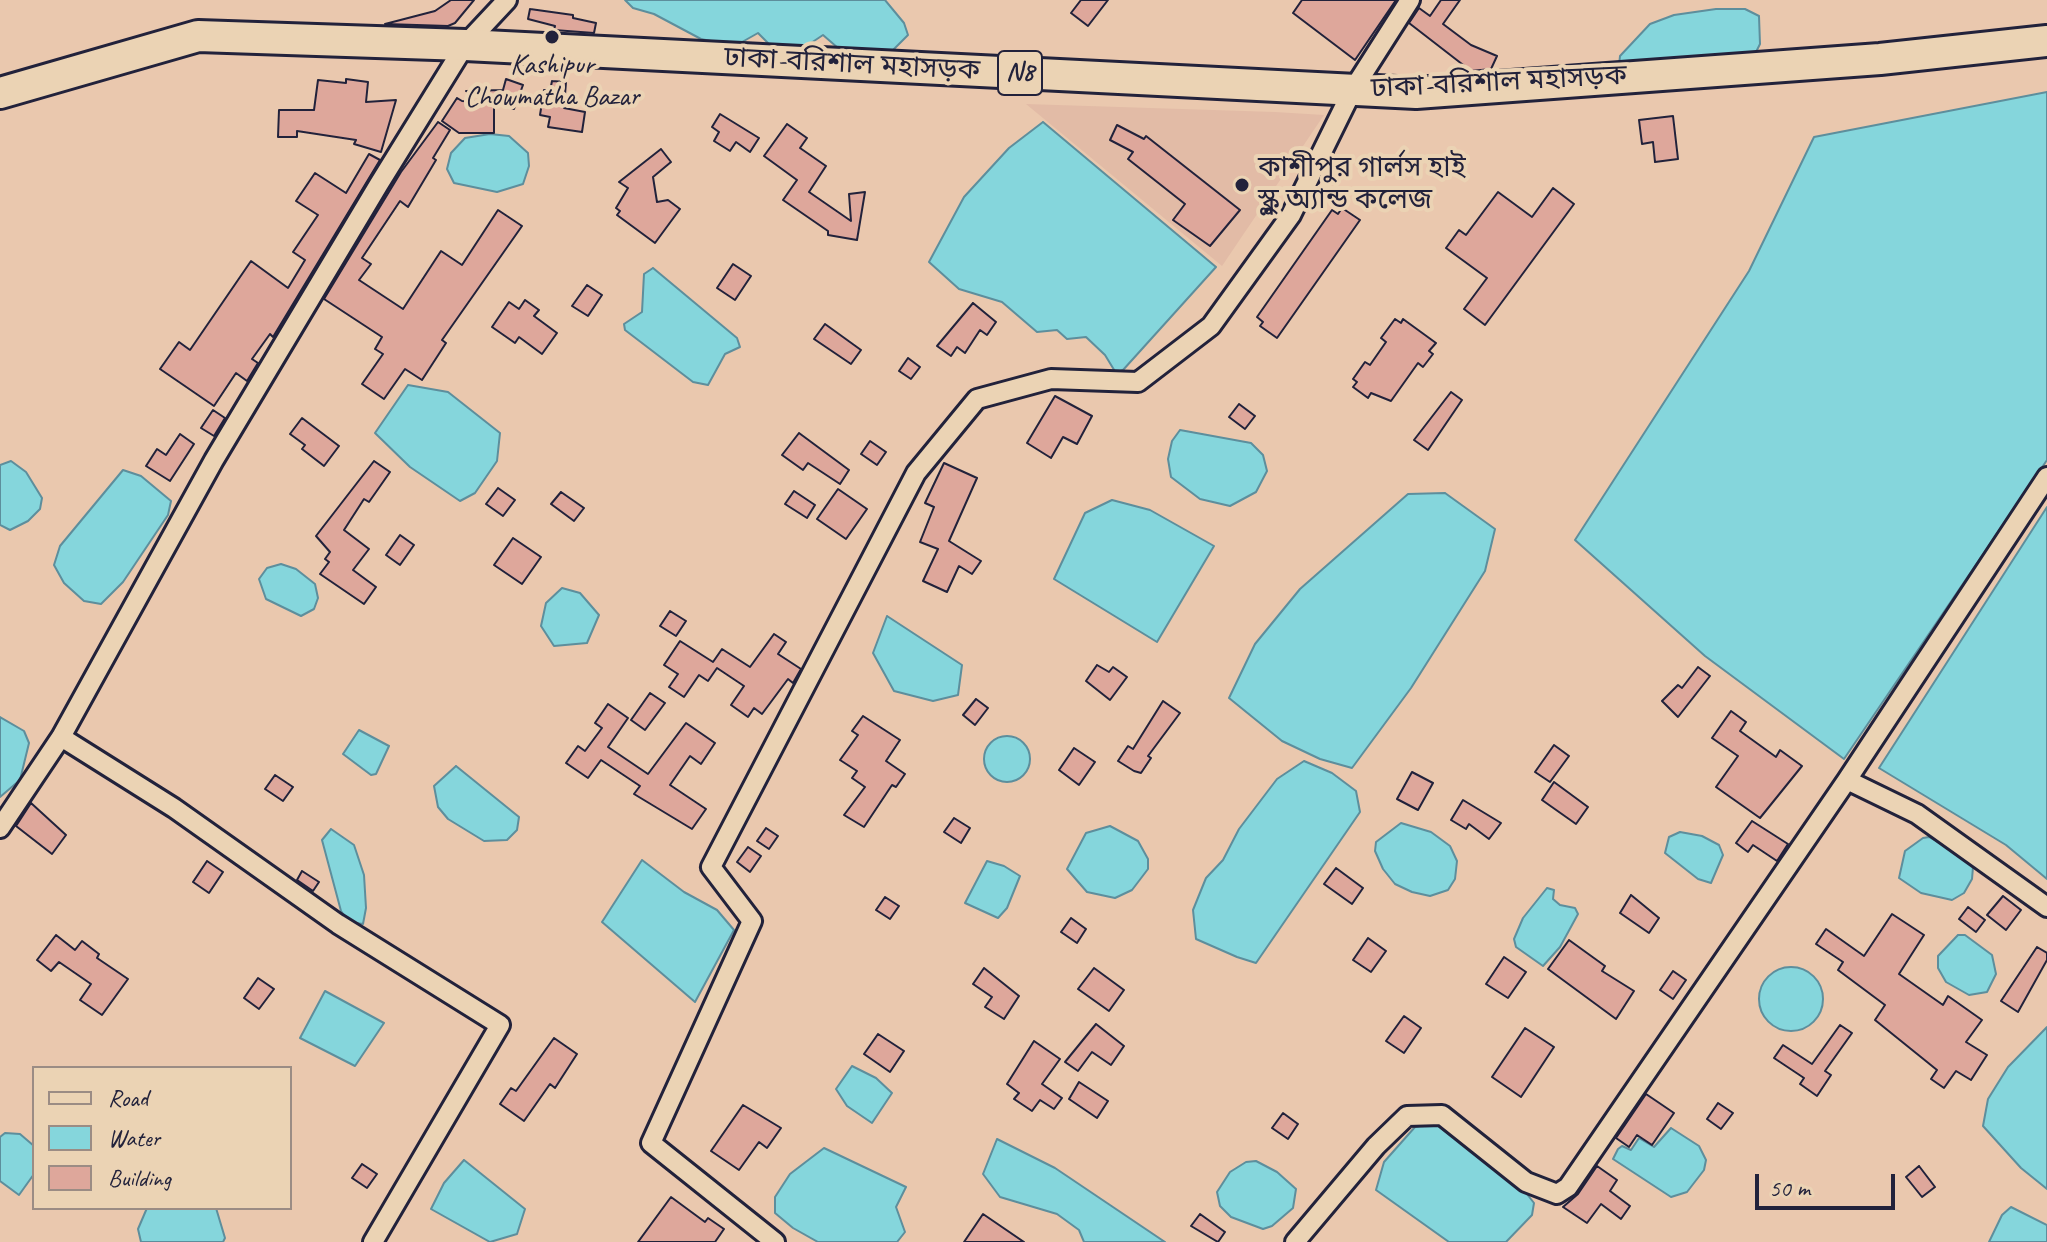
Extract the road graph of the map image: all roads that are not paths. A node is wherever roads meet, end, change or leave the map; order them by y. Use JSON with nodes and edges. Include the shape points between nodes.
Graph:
{"nodes":[{"id":1,"x":507,"y":0,"type":"edge"},
{"id":2,"x":1410,"y":0,"type":"edge"},
{"id":3,"x":2047,"y":41,"type":"edge"},
{"id":4,"x":465,"y":45,"type":"junction"},
{"id":5,"x":1352,"y":91,"type":"junction"},
{"id":6,"x":0,"y":93,"type":"edge"},
{"id":7,"x":2047,"y":477,"type":"edge"},
{"id":8,"x":61,"y":737,"type":"junction"},
{"id":9,"x":1847,"y":780,"type":"junction"},
{"id":10,"x":0,"y":828,"type":"edge"},
{"id":11,"x":2047,"y":907,"type":"edge"},
{"id":12,"x":373,"y":1242,"type":"edge"},
{"id":13,"x":775,"y":1242,"type":"edge"},
{"id":14,"x":1295,"y":1242,"type":"edge"}],
"edges":[{"from":1,"to":4,"type":"street"},
{"from":2,"to":5,"type":"street"},
{"from":3,"to":5,"type":"highway","name":"ঢাকা-বরিশাল মহাসড়ক","number":"N8","via":[[1516,86]]},
{"from":4,"to":5,"type":"highway","name":"ঢাকা-বরিশাল মহাসড়ক","number":"N8"},
{"from":4,"to":6,"type":"highway","name":"ঢাকা-বরিশাল মহাসড়ক","number":"N8","via":[[198,36]]},
{"from":4,"to":8,"type":"street","via":[[214,460]]},
{"from":5,"to":13,"type":"street","via":[[1291,215],[1211,326],[1138,382],[1051,379],[977,399],[916,473],[711,867],[752,921],[651,1143]]},
{"from":7,"to":9,"type":"street"},
{"from":8,"to":10,"type":"street"},
{"from":8,"to":12,"type":"street","via":[[174,808],[338,924],[500,1025]]},
{"from":9,"to":11,"type":"street","via":[[1917,814]]},
{"from":9,"to":14,"type":"street","via":[[1568,1187],[1557,1194],[1526,1182],[1442,1115],[1407,1116]]}]}
